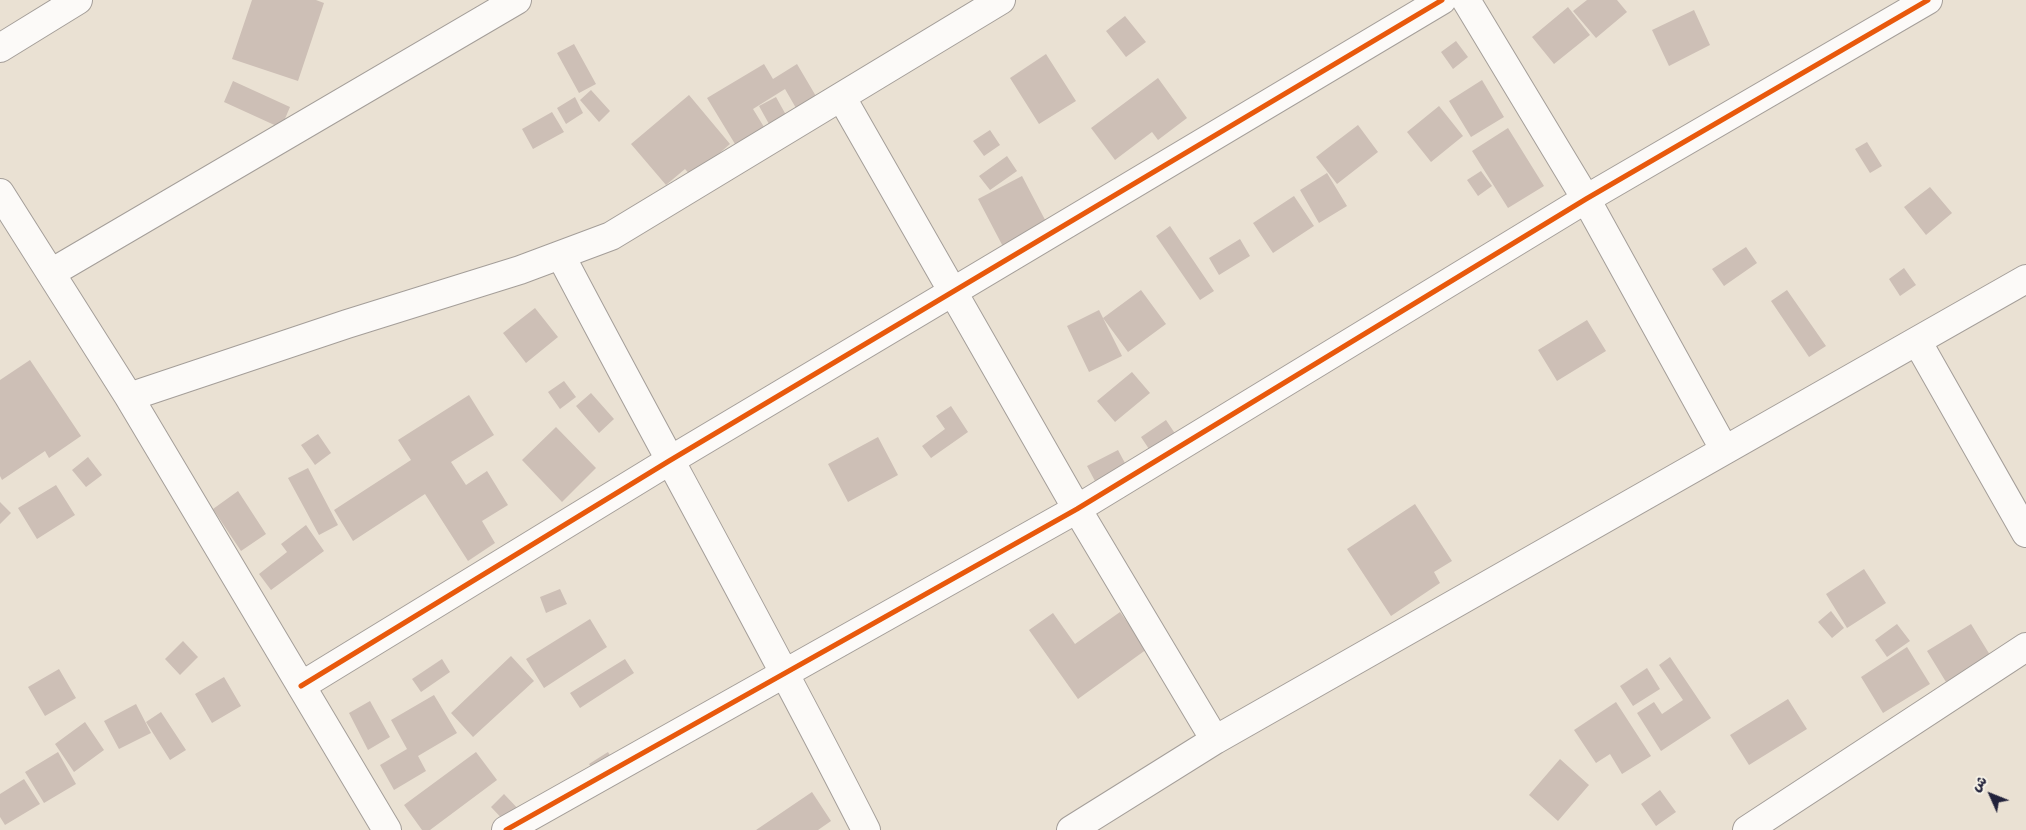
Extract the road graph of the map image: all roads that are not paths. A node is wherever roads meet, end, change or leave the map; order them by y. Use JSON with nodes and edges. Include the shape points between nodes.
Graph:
{"nodes":[{"id":1,"x":78,"y":0,"type":"edge"},
{"id":2,"x":517,"y":0,"type":"edge"},
{"id":3,"x":1001,"y":0,"type":"edge"},
{"id":4,"x":1442,"y":0,"type":"edge"},
{"id":5,"x":1466,"y":0,"type":"edge"},
{"id":6,"x":1928,"y":0,"type":"edge"},
{"id":7,"x":0,"y":48,"type":"edge"},
{"id":8,"x":842,"y":98,"type":"junction"},
{"id":9,"x":0,"y":193,"type":"edge"},
{"id":10,"x":1586,"y":199,"type":"junction"},
{"id":11,"x":560,"y":256,"type":"junction"},
{"id":12,"x":51,"y":273,"type":"junction"},
{"id":13,"x":2026,"y":279,"type":"edge"},
{"id":14,"x":953,"y":292,"type":"junction"},
{"id":15,"x":1917,"y":341,"type":"junction"},
{"id":16,"x":130,"y":397,"type":"junction"},
{"id":17,"x":1724,"y":449,"type":"junction"},
{"id":18,"x":669,"y":461,"type":"junction"},
{"id":19,"x":1076,"y":509,"type":"junction"},
{"id":20,"x":2026,"y":533,"type":"edge"},
{"id":21,"x":2026,"y":647,"type":"edge"},
{"id":22,"x":786,"y":673,"type":"junction"},
{"id":23,"x":301,"y":686,"type":"junction"},
{"id":24,"x":1215,"y":740,"type":"junction"},
{"id":25,"x":387,"y":830,"type":"edge"},
{"id":26,"x":506,"y":830,"type":"edge"},
{"id":27,"x":866,"y":830,"type":"edge"},
{"id":28,"x":1071,"y":830,"type":"edge"},
{"id":29,"x":1747,"y":830,"type":"edge"}],
"edges":[{"from":1,"to":7,"type":"street"},
{"from":2,"to":12,"type":"street"},
{"from":3,"to":8,"type":"street"},
{"from":4,"to":14,"type":"street"},
{"from":5,"to":10,"type":"street"},
{"from":6,"to":10,"type":"street"},
{"from":8,"to":11,"type":"street","via":[[611,236]]},
{"from":8,"to":14,"type":"street"},
{"from":9,"to":12,"type":"street"},
{"from":10,"to":17,"type":"street"},
{"from":10,"to":19,"type":"street"},
{"from":11,"to":16,"type":"street"},
{"from":11,"to":18,"type":"street"},
{"from":12,"to":16,"type":"street"},
{"from":13,"to":15,"type":"street"},
{"from":14,"to":18,"type":"street"},
{"from":14,"to":19,"type":"street"},
{"from":15,"to":17,"type":"street"},
{"from":15,"to":20,"type":"street"},
{"from":16,"to":23,"type":"street"},
{"from":17,"to":24,"type":"street"},
{"from":18,"to":22,"type":"street"},
{"from":18,"to":23,"type":"street"},
{"from":19,"to":22,"type":"street"},
{"from":19,"to":24,"type":"street"},
{"from":21,"to":29,"type":"street"},
{"from":22,"to":26,"type":"street"},
{"from":22,"to":27,"type":"street"},
{"from":23,"to":25,"type":"street"},
{"from":24,"to":28,"type":"street"}]}
